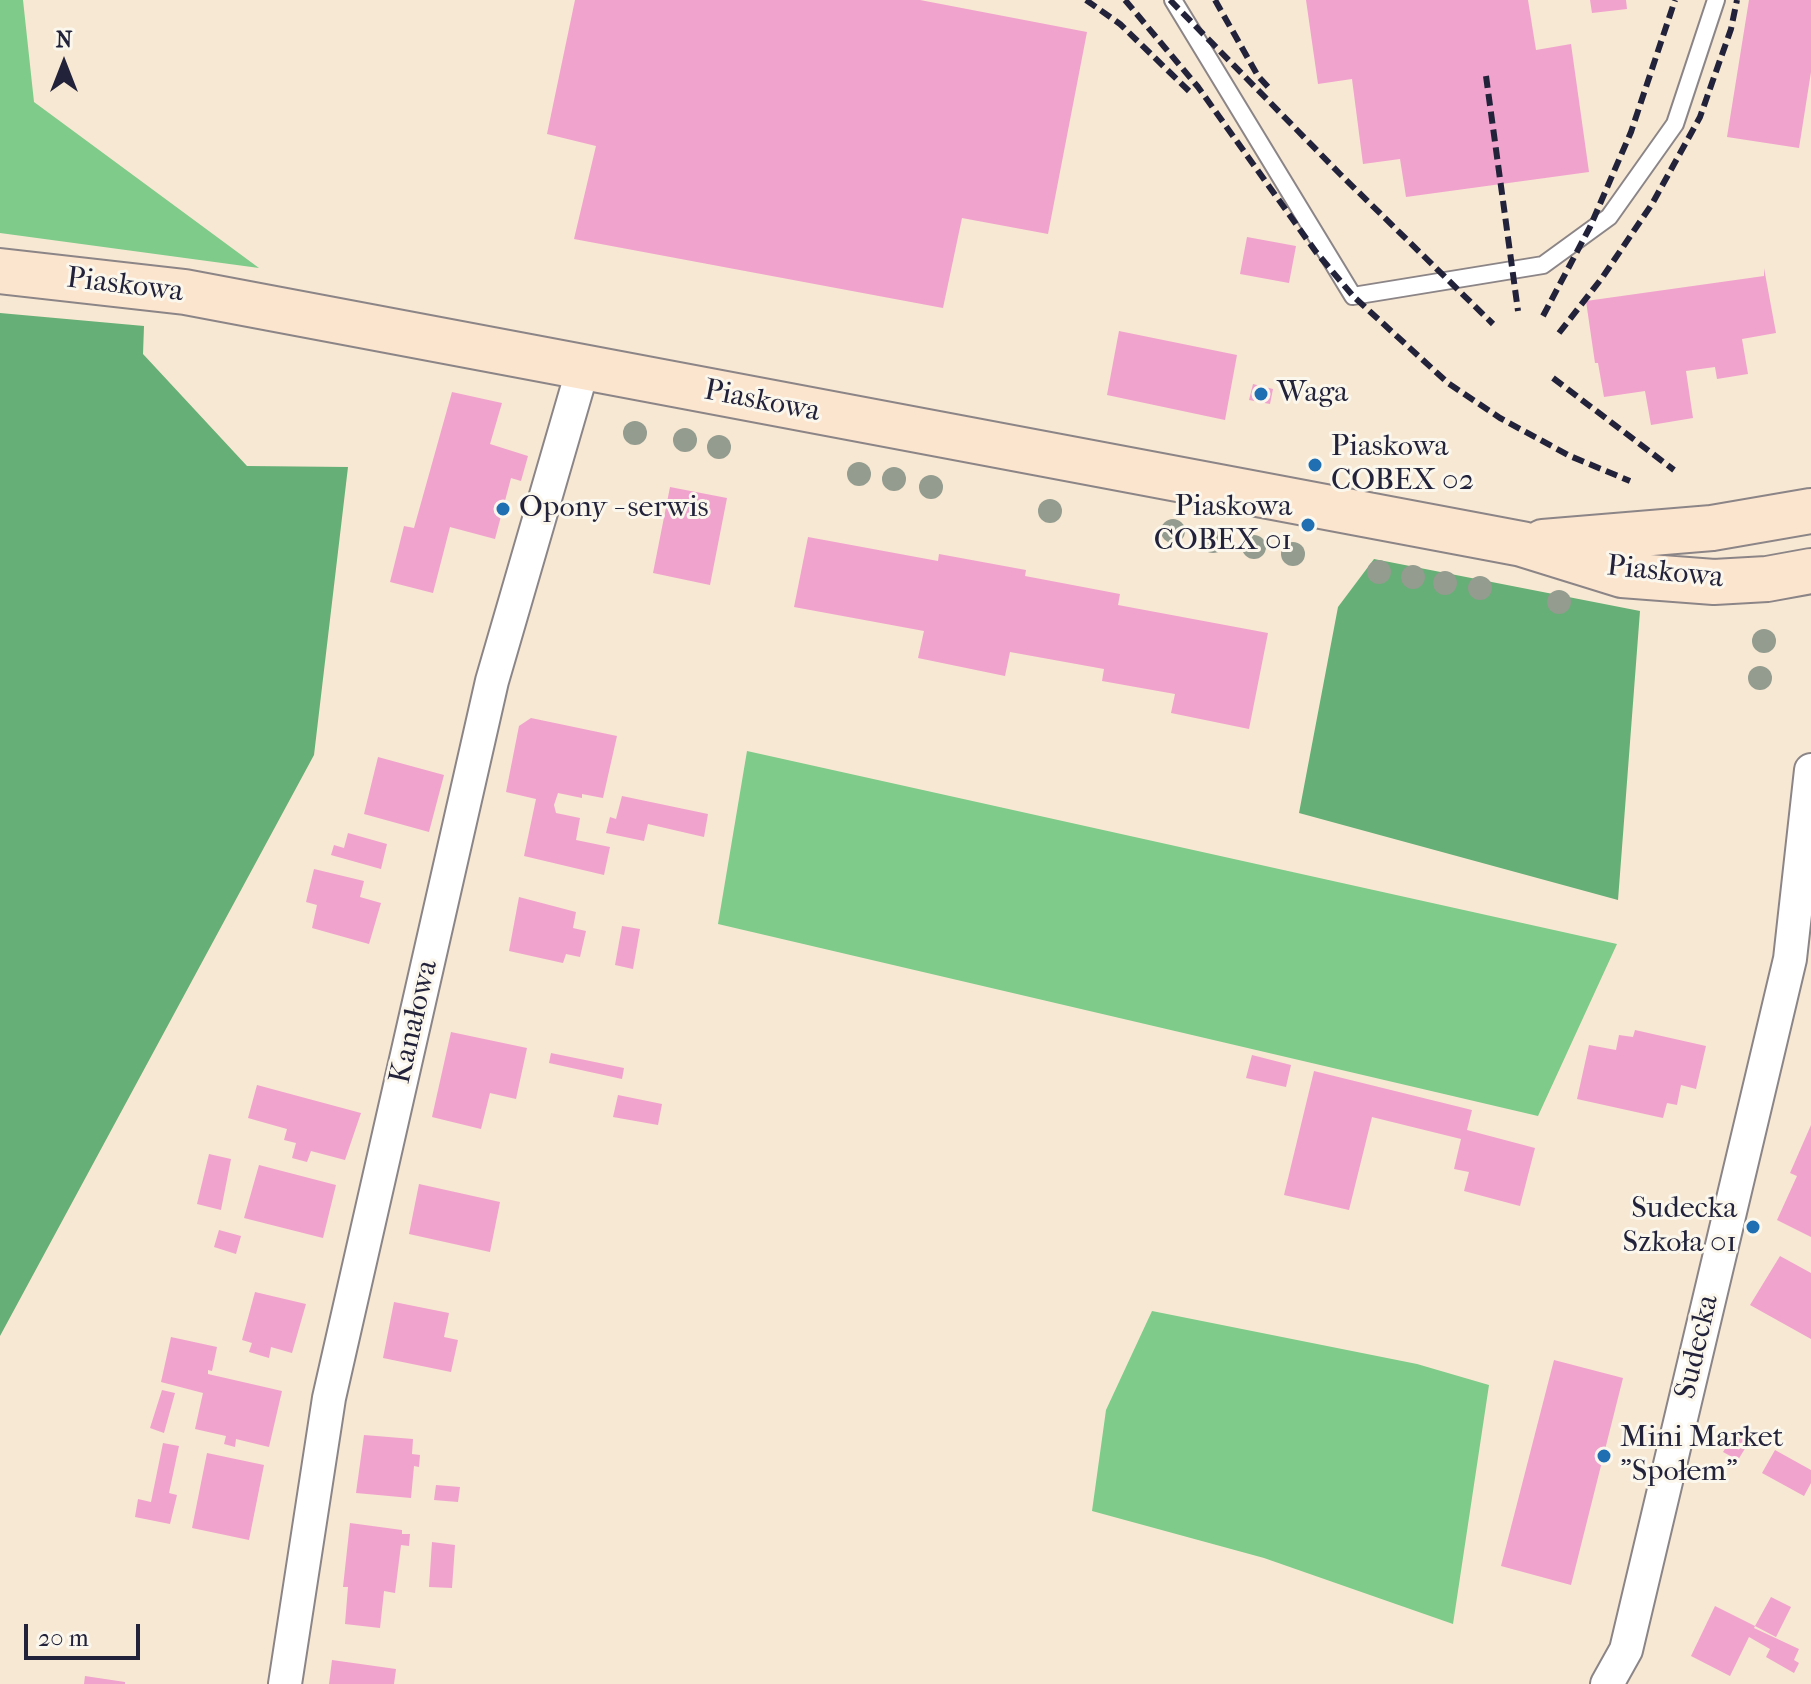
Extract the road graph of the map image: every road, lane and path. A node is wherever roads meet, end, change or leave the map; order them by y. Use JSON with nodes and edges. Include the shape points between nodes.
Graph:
{"nodes":[{"id":1,"x":1173,"y":0,"type":"edge"},
{"id":2,"x":1716,"y":0,"type":"edge"},
{"id":3,"x":0,"y":271,"type":"edge"},
{"id":4,"x":583,"y":368,"type":"junction"},
{"id":5,"x":1811,"y":511,"type":"edge"},
{"id":6,"x":1522,"y":544,"type":"junction"},
{"id":7,"x":1811,"y":571,"type":"edge"},
{"id":8,"x":1811,"y":770,"type":"edge"},
{"id":9,"x":1800,"y":961,"type":"edge"},
{"id":10,"x":285,"y":1684,"type":"edge"},
{"id":11,"x":1607,"y":1684,"type":"edge"}],
"edges":[{"from":1,"to":2,"type":"lane","via":[[1353,296],[1543,265],[1609,217],[1675,124]]},
{"from":3,"to":4,"type":"main road","name":"Piaskowa","via":[[185,292]]},
{"from":4,"to":6,"type":"main road","name":"Piaskowa"},
{"from":4,"to":10,"type":"street","name":"Kanałowa","via":[[492,681],[336,1367]]},
{"from":5,"to":6,"type":"main road","name":"Piaskowa","via":[[1697,529]]},
{"from":6,"to":7,"type":"main road","name":"Piaskowa","via":[[1622,575],[1653,578],[1714,582]]},
{"from":8,"to":9,"type":"street","name":"Sudecka"},
{"from":9,"to":11,"type":"street","name":"Sudecka","via":[[1626,1650]]}]}
